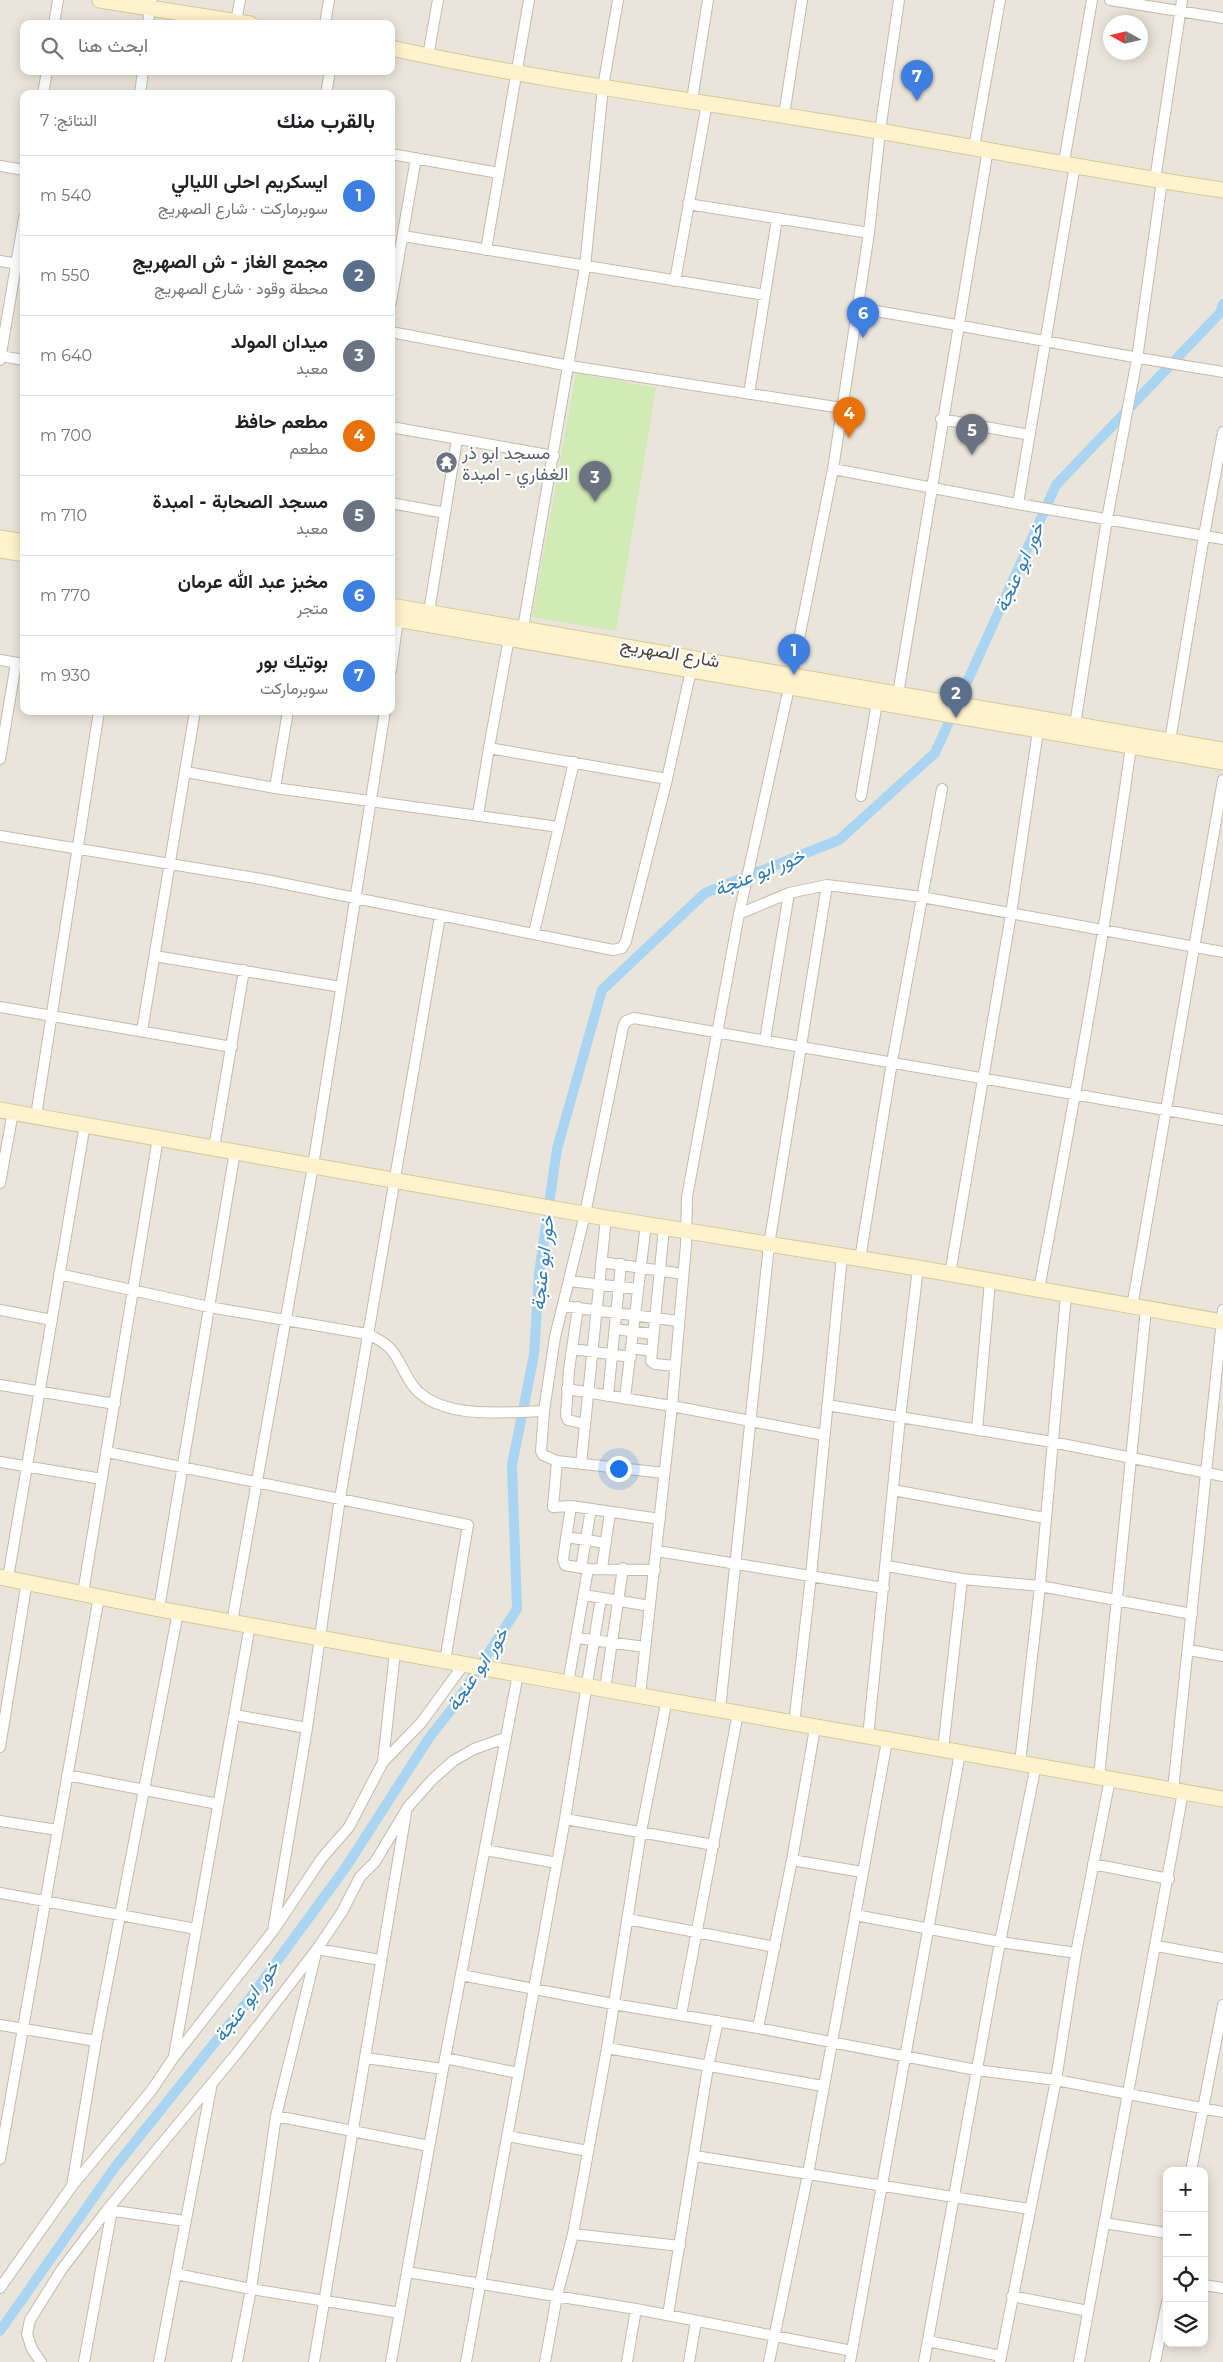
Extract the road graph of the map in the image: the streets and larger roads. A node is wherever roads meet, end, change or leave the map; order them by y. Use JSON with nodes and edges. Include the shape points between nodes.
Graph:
{"nodes":[{"id":1,"x":58,"y":0,"type":"edge"},
{"id":2,"x":100,"y":0,"type":"edge"},
{"id":3,"x":240,"y":0,"type":"edge"},
{"id":4,"x":329,"y":0,"type":"edge"},
{"id":5,"x":438,"y":0,"type":"edge"},
{"id":6,"x":529,"y":0,"type":"edge"},
{"id":7,"x":618,"y":0,"type":"edge"},
{"id":8,"x":708,"y":0,"type":"edge"},
{"id":9,"x":802,"y":0,"type":"edge"},
{"id":10,"x":899,"y":0,"type":"edge"},
{"id":11,"x":1000,"y":0,"type":"edge"},
{"id":12,"x":1092,"y":0,"type":"edge"},
{"id":13,"x":1110,"y":0,"type":"edge"},
{"id":14,"x":1182,"y":0,"type":"edge"},
{"id":15,"x":150,"y":11,"type":"edge"},
{"id":16,"x":1181,"y":11,"type":"junction"},
{"id":17,"x":1223,"y":18,"type":"edge"},
{"id":18,"x":55,"y":20,"type":"edge"},
{"id":19,"x":220,"y":20,"type":"edge"},
{"id":20,"x":243,"y":20,"type":"edge"},
{"id":21,"x":326,"y":20,"type":"edge"},
{"id":22,"x":395,"y":49,"type":"edge"},
{"id":23,"x":428,"y":56,"type":"junction"},
{"id":24,"x":516,"y":72,"type":"junction"},
{"id":25,"x":46,"y":75,"type":"edge"},
{"id":26,"x":142,"y":75,"type":"edge"},
{"id":27,"x":329,"y":75,"type":"edge"},
{"id":28,"x":603,"y":87,"type":"junction"},
{"id":29,"x":44,"y":90,"type":"edge"},
{"id":30,"x":141,"y":90,"type":"edge"},
{"id":31,"x":327,"y":90,"type":"edge"},
{"id":32,"x":692,"y":100,"type":"junction"},
{"id":33,"x":707,"y":103,"type":"junction"},
{"id":34,"x":784,"y":116,"type":"junction"},
{"id":35,"x":880,"y":131,"type":"junction"},
{"id":36,"x":981,"y":148,"type":"junction"},
{"id":37,"x":395,"y":155,"type":"edge"},
{"id":38,"x":416,"y":158,"type":"junction"},
{"id":39,"x":1070,"y":164,"type":"junction"},
{"id":40,"x":0,"y":166,"type":"edge"},
{"id":41,"x":20,"y":169,"type":"edge"},
{"id":42,"x":499,"y":173,"type":"junction"},
{"id":43,"x":1158,"y":181,"type":"junction"},
{"id":44,"x":1223,"y":190,"type":"edge"},
{"id":45,"x":688,"y":204,"type":"junction"},
{"id":46,"x":777,"y":219,"type":"junction"},
{"id":47,"x":869,"y":233,"type":"junction"},
{"id":48,"x":403,"y":236,"type":"junction"},
{"id":49,"x":486,"y":250,"type":"junction"},
{"id":50,"x":0,"y":261,"type":"edge"},
{"id":51,"x":20,"y":264,"type":"edge"},
{"id":52,"x":585,"y":266,"type":"junction"},
{"id":53,"x":395,"y":280,"type":"edge"},
{"id":54,"x":675,"y":281,"type":"junction"},
{"id":55,"x":765,"y":296,"type":"junction"},
{"id":56,"x":858,"y":308,"type":"junction"},
{"id":57,"x":957,"y":324,"type":"junction"},
{"id":58,"x":395,"y":333,"type":"edge"},
{"id":59,"x":1046,"y":341,"type":"junction"},
{"id":60,"x":0,"y":356,"type":"edge"},
{"id":61,"x":1137,"y":358,"type":"junction"},
{"id":62,"x":20,"y":359,"type":"edge"},
{"id":63,"x":0,"y":360,"type":"edge"},
{"id":64,"x":570,"y":366,"type":"junction"},
{"id":65,"x":1223,"y":372,"type":"edge"},
{"id":66,"x":749,"y":394,"type":"junction"},
{"id":67,"x":842,"y":408,"type":"junction"},
{"id":68,"x":942,"y":419,"type":"junction"},
{"id":69,"x":395,"y":428,"type":"edge"},
{"id":70,"x":1223,"y":432,"type":"edge"},
{"id":71,"x":1030,"y":435,"type":"junction"},
{"id":72,"x":457,"y":439,"type":"junction"},
{"id":73,"x":554,"y":456,"type":"junction"},
{"id":74,"x":832,"y":469,"type":"junction"},
{"id":75,"x":930,"y":487,"type":"junction"},
{"id":76,"x":395,"y":504,"type":"edge"},
{"id":77,"x":1018,"y":504,"type":"junction"},
{"id":78,"x":445,"y":513,"type":"junction"},
{"id":79,"x":1107,"y":519,"type":"junction"},
{"id":80,"x":1204,"y":536,"type":"junction"},
{"id":81,"x":0,"y":538,"type":"edge"},
{"id":82,"x":1223,"y":539,"type":"edge"},
{"id":83,"x":20,"y":541,"type":"edge"},
{"id":84,"x":0,"y":550,"type":"edge"},
{"id":85,"x":20,"y":553,"type":"edge"},
{"id":86,"x":429,"y":612,"type":"junction"},
{"id":87,"x":395,"y":614,"type":"edge"},
{"id":88,"x":395,"y":614,"type":"edge"},
{"id":89,"x":523,"y":628,"type":"junction"},
{"id":90,"x":509,"y":638,"type":"junction"},
{"id":91,"x":0,"y":660,"type":"edge"},
{"id":92,"x":20,"y":663,"type":"edge"},
{"id":93,"x":691,"y":670,"type":"junction"},
{"id":94,"x":790,"y":681,"type":"junction"},
{"id":95,"x":898,"y":694,"type":"junction"},
{"id":96,"x":877,"y":703,"type":"junction"},
{"id":97,"x":946,"y":709,"type":"junction"},
{"id":98,"x":967,"y":713,"type":"junction"},
{"id":99,"x":98,"y":715,"type":"edge"},
{"id":100,"x":194,"y":715,"type":"edge"},
{"id":101,"x":287,"y":715,"type":"edge"},
{"id":102,"x":384,"y":715,"type":"edge"},
{"id":103,"x":1075,"y":725,"type":"junction"},
{"id":104,"x":1038,"y":731,"type":"junction"},
{"id":105,"x":1170,"y":741,"type":"junction"},
{"id":106,"x":1,"y":746,"type":"edge"},
{"id":107,"x":1131,"y":746,"type":"junction"},
{"id":108,"x":489,"y":748,"type":"junction"},
{"id":109,"x":1223,"y":750,"type":"edge"},
{"id":110,"x":0,"y":759,"type":"edge"},
{"id":111,"x":574,"y":762,"type":"junction"},
{"id":112,"x":1223,"y":762,"type":"edge"},
{"id":113,"x":186,"y":772,"type":"junction"},
{"id":114,"x":667,"y":778,"type":"junction"},
{"id":115,"x":1223,"y":780,"type":"edge"},
{"id":116,"x":276,"y":788,"type":"junction"},
{"id":117,"x":942,"y":789,"type":"dead end"},
{"id":118,"x":861,"y":796,"type":"dead end"},
{"id":119,"x":370,"y":801,"type":"junction"},
{"id":120,"x":478,"y":815,"type":"junction"},
{"id":121,"x":559,"y":827,"type":"junction"},
{"id":122,"x":0,"y":836,"type":"edge"},
{"id":123,"x":77,"y":847,"type":"junction"},
{"id":124,"x":170,"y":865,"type":"junction"},
{"id":125,"x":827,"y":884,"type":"junction"},
{"id":126,"x":789,"y":893,"type":"junction"},
{"id":127,"x":922,"y":897,"type":"junction"},
{"id":128,"x":355,"y":898,"type":"junction"},
{"id":129,"x":739,"y":914,"type":"junction"},
{"id":130,"x":1010,"y":914,"type":"junction"},
{"id":131,"x":440,"y":916,"type":"junction"},
{"id":132,"x":1103,"y":929,"type":"junction"},
{"id":133,"x":534,"y":933,"type":"junction"},
{"id":134,"x":1194,"y":947,"type":"junction"},
{"id":135,"x":1223,"y":952,"type":"edge"},
{"id":136,"x":155,"y":956,"type":"junction"},
{"id":137,"x":244,"y":970,"type":"junction"},
{"id":138,"x":340,"y":987,"type":"junction"},
{"id":139,"x":0,"y":1007,"type":"edge"},
{"id":140,"x":51,"y":1016,"type":"junction"},
{"id":141,"x":142,"y":1031,"type":"junction"},
{"id":142,"x":716,"y":1032,"type":"junction"},
{"id":143,"x":765,"y":1040,"type":"junction"},
{"id":144,"x":802,"y":1046,"type":"junction"},
{"id":145,"x":232,"y":1047,"type":"junction"},
{"id":146,"x":892,"y":1062,"type":"junction"},
{"id":147,"x":983,"y":1077,"type":"junction"},
{"id":148,"x":1076,"y":1093,"type":"junction"},
{"id":149,"x":1167,"y":1109,"type":"junction"},
{"id":150,"x":6,"y":1111,"type":"edge"},
{"id":151,"x":36,"y":1116,"type":"junction"},
{"id":152,"x":1223,"y":1120,"type":"edge"},
{"id":153,"x":85,"y":1124,"type":"junction"},
{"id":154,"x":158,"y":1138,"type":"junction"},
{"id":155,"x":214,"y":1148,"type":"junction"},
{"id":156,"x":235,"y":1151,"type":"junction"},
{"id":157,"x":313,"y":1166,"type":"junction"},
{"id":158,"x":396,"y":1180,"type":"junction"},
{"id":159,"x":0,"y":1183,"type":"edge"},
{"id":160,"x":585,"y":1214,"type":"junction"},
{"id":161,"x":606,"y":1218,"type":"junction"},
{"id":162,"x":646,"y":1224,"type":"junction"},
{"id":163,"x":664,"y":1228,"type":"junction"},
{"id":164,"x":686,"y":1232,"type":"junction"},
{"id":165,"x":769,"y":1245,"type":"junction"},
{"id":166,"x":842,"y":1256,"type":"junction"},
{"id":167,"x":860,"y":1259,"type":"junction"},
{"id":168,"x":602,"y":1262,"type":"junction"},
{"id":169,"x":621,"y":1264,"type":"junction"},
{"id":170,"x":640,"y":1267,"type":"junction"},
{"id":171,"x":918,"y":1268,"type":"junction"},
{"id":172,"x":660,"y":1270,"type":"junction"},
{"id":173,"x":59,"y":1274,"type":"junction"},
{"id":174,"x":683,"y":1274,"type":"junction"},
{"id":175,"x":950,"y":1274,"type":"junction"},
{"id":176,"x":990,"y":1281,"type":"junction"},
{"id":177,"x":569,"y":1282,"type":"junction"},
{"id":178,"x":599,"y":1284,"type":"junction"},
{"id":179,"x":619,"y":1286,"type":"junction"},
{"id":180,"x":134,"y":1288,"type":"junction"},
{"id":181,"x":638,"y":1289,"type":"junction"},
{"id":182,"x":1039,"y":1289,"type":"junction"},
{"id":183,"x":1066,"y":1295,"type":"junction"},
{"id":184,"x":563,"y":1306,"type":"junction"},
{"id":185,"x":209,"y":1307,"type":"junction"},
{"id":186,"x":578,"y":1307,"type":"junction"},
{"id":187,"x":1139,"y":1308,"type":"junction"},
{"id":188,"x":0,"y":1310,"type":"edge"},
{"id":189,"x":597,"y":1310,"type":"junction"},
{"id":190,"x":617,"y":1313,"type":"junction"},
{"id":191,"x":636,"y":1316,"type":"junction"},
{"id":192,"x":655,"y":1318,"type":"junction"},
{"id":193,"x":1222,"y":1318,"type":"edge"},
{"id":194,"x":52,"y":1320,"type":"junction"},
{"id":195,"x":285,"y":1321,"type":"junction"},
{"id":196,"x":678,"y":1321,"type":"junction"},
{"id":197,"x":615,"y":1329,"type":"junction"},
{"id":198,"x":634,"y":1332,"type":"junction"},
{"id":199,"x":367,"y":1334,"type":"junction"},
{"id":200,"x":653,"y":1334,"type":"junction"},
{"id":201,"x":573,"y":1349,"type":"junction"},
{"id":202,"x":652,"y":1351,"type":"junction"},
{"id":203,"x":591,"y":1352,"type":"junction"},
{"id":204,"x":632,"y":1353,"type":"junction"},
{"id":205,"x":612,"y":1355,"type":"junction"},
{"id":206,"x":552,"y":1359,"type":"junction"},
{"id":207,"x":570,"y":1362,"type":"junction"},
{"id":208,"x":675,"y":1366,"type":"junction"},
{"id":209,"x":0,"y":1385,"type":"edge"},
{"id":210,"x":567,"y":1389,"type":"junction"},
{"id":211,"x":38,"y":1390,"type":"junction"},
{"id":212,"x":588,"y":1393,"type":"junction"},
{"id":213,"x":608,"y":1396,"type":"junction"},
{"id":214,"x":625,"y":1398,"type":"junction"},
{"id":215,"x":115,"y":1404,"type":"junction"},
{"id":216,"x":827,"y":1405,"type":"junction"},
{"id":217,"x":672,"y":1406,"type":"junction"},
{"id":218,"x":544,"y":1411,"type":"junction"},
{"id":219,"x":900,"y":1418,"type":"junction"},
{"id":220,"x":750,"y":1421,"type":"junction"},
{"id":221,"x":585,"y":1424,"type":"junction"},
{"id":222,"x":977,"y":1430,"type":"junction"},
{"id":223,"x":824,"y":1435,"type":"junction"},
{"id":224,"x":1052,"y":1442,"type":"junction"},
{"id":225,"x":107,"y":1452,"type":"junction"},
{"id":226,"x":1131,"y":1457,"type":"junction"},
{"id":227,"x":557,"y":1461,"type":"junction"},
{"id":228,"x":0,"y":1462,"type":"edge"},
{"id":229,"x":581,"y":1464,"type":"junction"},
{"id":230,"x":26,"y":1466,"type":"junction"},
{"id":231,"x":183,"y":1468,"type":"junction"},
{"id":232,"x":1206,"y":1472,"type":"junction"},
{"id":233,"x":664,"y":1473,"type":"junction"},
{"id":234,"x":1223,"y":1476,"type":"edge"},
{"id":235,"x":102,"y":1479,"type":"junction"},
{"id":236,"x":256,"y":1481,"type":"junction"},
{"id":237,"x":893,"y":1490,"type":"junction"},
{"id":238,"x":340,"y":1498,"type":"junction"},
{"id":239,"x":571,"y":1506,"type":"junction"},
{"id":240,"x":591,"y":1509,"type":"junction"},
{"id":241,"x":610,"y":1512,"type":"junction"},
{"id":242,"x":1045,"y":1518,"type":"junction"},
{"id":243,"x":660,"y":1519,"type":"junction"},
{"id":244,"x":566,"y":1537,"type":"junction"},
{"id":245,"x":586,"y":1540,"type":"junction"},
{"id":246,"x":606,"y":1543,"type":"junction"},
{"id":247,"x":657,"y":1551,"type":"junction"},
{"id":248,"x":735,"y":1564,"type":"junction"},
{"id":249,"x":887,"y":1566,"type":"junction"},
{"id":250,"x":584,"y":1568,"type":"junction"},
{"id":251,"x":602,"y":1568,"type":"junction"},
{"id":252,"x":623,"y":1568,"type":"junction"},
{"id":253,"x":655,"y":1570,"type":"junction"},
{"id":254,"x":811,"y":1576,"type":"junction"},
{"id":255,"x":4,"y":1578,"type":"edge"},
{"id":256,"x":962,"y":1578,"type":"junction"},
{"id":257,"x":27,"y":1581,"type":"junction"},
{"id":258,"x":1040,"y":1586,"type":"junction"},
{"id":259,"x":884,"y":1588,"type":"junction"},
{"id":260,"x":83,"y":1593,"type":"junction"},
{"id":261,"x":584,"y":1595,"type":"junction"},
{"id":262,"x":99,"y":1596,"type":"junction"},
{"id":263,"x":601,"y":1598,"type":"junction"},
{"id":264,"x":1117,"y":1599,"type":"junction"},
{"id":265,"x":617,"y":1601,"type":"junction"},
{"id":266,"x":650,"y":1606,"type":"junction"},
{"id":267,"x":159,"y":1609,"type":"junction"},
{"id":268,"x":178,"y":1612,"type":"junction"},
{"id":269,"x":1192,"y":1614,"type":"junction"},
{"id":270,"x":232,"y":1622,"type":"junction"},
{"id":271,"x":250,"y":1625,"type":"junction"},
{"id":272,"x":319,"y":1638,"type":"junction"},
{"id":273,"x":577,"y":1638,"type":"junction"},
{"id":274,"x":595,"y":1640,"type":"junction"},
{"id":275,"x":613,"y":1642,"type":"junction"},
{"id":276,"x":645,"y":1647,"type":"junction"},
{"id":277,"x":1189,"y":1650,"type":"junction"},
{"id":278,"x":395,"y":1652,"type":"junction"},
{"id":279,"x":1223,"y":1656,"type":"edge"},
{"id":280,"x":445,"y":1661,"type":"junction"},
{"id":281,"x":470,"y":1665,"type":"junction"},
{"id":282,"x":518,"y":1674,"type":"junction"},
{"id":283,"x":568,"y":1683,"type":"junction"},
{"id":284,"x":588,"y":1686,"type":"junction"},
{"id":285,"x":605,"y":1689,"type":"junction"},
{"id":286,"x":640,"y":1695,"type":"junction"},
{"id":287,"x":667,"y":1700,"type":"junction"},
{"id":288,"x":720,"y":1709,"type":"junction"},
{"id":289,"x":738,"y":1713,"type":"junction"},
{"id":290,"x":235,"y":1715,"type":"junction"},
{"id":291,"x":2,"y":1719,"type":"edge"},
{"id":292,"x":794,"y":1724,"type":"junction"},
{"id":293,"x":306,"y":1728,"type":"junction"},
{"id":294,"x":815,"y":1728,"type":"junction"},
{"id":295,"x":868,"y":1737,"type":"junction"},
{"id":296,"x":505,"y":1738,"type":"junction"},
{"id":297,"x":887,"y":1741,"type":"junction"},
{"id":298,"x":0,"y":1747,"type":"edge"},
{"id":299,"x":943,"y":1750,"type":"junction"},
{"id":300,"x":960,"y":1753,"type":"junction"},
{"id":301,"x":384,"y":1762,"type":"junction"},
{"id":302,"x":1020,"y":1763,"type":"junction"},
{"id":303,"x":1036,"y":1765,"type":"junction"},
{"id":304,"x":67,"y":1775,"type":"junction"},
{"id":305,"x":1105,"y":1778,"type":"junction"},
{"id":306,"x":143,"y":1789,"type":"junction"},
{"id":307,"x":1178,"y":1791,"type":"junction"},
{"id":308,"x":1223,"y":1799,"type":"edge"},
{"id":309,"x":218,"y":1804,"type":"junction"},
{"id":310,"x":408,"y":1807,"type":"junction"},
{"id":311,"x":565,"y":1819,"type":"junction"},
{"id":312,"x":0,"y":1821,"type":"edge"},
{"id":313,"x":57,"y":1830,"type":"junction"},
{"id":314,"x":641,"y":1832,"type":"junction"},
{"id":315,"x":714,"y":1845,"type":"junction"},
{"id":316,"x":485,"y":1850,"type":"junction"},
{"id":317,"x":792,"y":1860,"type":"junction"},
{"id":318,"x":558,"y":1862,"type":"junction"},
{"id":319,"x":1094,"y":1864,"type":"junction"},
{"id":320,"x":862,"y":1872,"type":"junction"},
{"id":321,"x":1169,"y":1879,"type":"junction"},
{"id":322,"x":0,"y":1893,"type":"edge"},
{"id":323,"x":46,"y":1900,"type":"junction"},
{"id":324,"x":120,"y":1914,"type":"junction"},
{"id":325,"x":855,"y":1915,"type":"junction"},
{"id":326,"x":627,"y":1919,"type":"junction"},
{"id":327,"x":929,"y":1928,"type":"junction"},
{"id":328,"x":196,"y":1929,"type":"junction"},
{"id":329,"x":274,"y":1931,"type":"junction"},
{"id":330,"x":698,"y":1932,"type":"junction"},
{"id":331,"x":1000,"y":1942,"type":"junction"},
{"id":332,"x":1157,"y":1946,"type":"junction"},
{"id":333,"x":775,"y":1947,"type":"junction"},
{"id":334,"x":317,"y":1949,"type":"junction"},
{"id":335,"x":1076,"y":1954,"type":"junction"},
{"id":336,"x":1223,"y":1958,"type":"edge"},
{"id":337,"x":380,"y":1960,"type":"junction"},
{"id":338,"x":461,"y":1975,"type":"junction"},
{"id":339,"x":534,"y":1989,"type":"junction"},
{"id":340,"x":613,"y":2004,"type":"junction"},
{"id":341,"x":1223,"y":2005,"type":"edge"},
{"id":342,"x":681,"y":2015,"type":"junction"},
{"id":343,"x":718,"y":2021,"type":"junction"},
{"id":344,"x":0,"y":2025,"type":"edge"},
{"id":345,"x":758,"y":2028,"type":"junction"},
{"id":346,"x":23,"y":2029,"type":"junction"},
{"id":347,"x":96,"y":2041,"type":"junction"},
{"id":348,"x":830,"y":2042,"type":"junction"},
{"id":349,"x":607,"y":2048,"type":"junction"},
{"id":350,"x":905,"y":2056,"type":"junction"},
{"id":351,"x":174,"y":2057,"type":"junction"},
{"id":352,"x":366,"y":2058,"type":"junction"},
{"id":353,"x":445,"y":2058,"type":"junction"},
{"id":354,"x":708,"y":2067,"type":"junction"},
{"id":355,"x":443,"y":2069,"type":"junction"},
{"id":356,"x":976,"y":2070,"type":"junction"},
{"id":357,"x":518,"y":2073,"type":"junction"},
{"id":358,"x":1056,"y":2080,"type":"junction"},
{"id":359,"x":211,"y":2086,"type":"junction"},
{"id":360,"x":823,"y":2086,"type":"junction"},
{"id":361,"x":1129,"y":2095,"type":"junction"},
{"id":362,"x":1203,"y":2108,"type":"junction"},
{"id":363,"x":1223,"y":2112,"type":"edge"},
{"id":364,"x":276,"y":2116,"type":"junction"},
{"id":365,"x":354,"y":2132,"type":"junction"},
{"id":366,"x":508,"y":2136,"type":"junction"},
{"id":367,"x":429,"y":2146,"type":"junction"},
{"id":368,"x":588,"y":2151,"type":"junction"},
{"id":369,"x":695,"y":2156,"type":"junction"},
{"id":370,"x":0,"y":2159,"type":"edge"},
{"id":371,"x":1193,"y":2167,"type":"edge"},
{"id":372,"x":808,"y":2174,"type":"junction"},
{"id":373,"x":72,"y":2186,"type":"junction"},
{"id":374,"x":882,"y":2186,"type":"junction"},
{"id":375,"x":953,"y":2197,"type":"junction"},
{"id":376,"x":1029,"y":2209,"type":"junction"},
{"id":377,"x":109,"y":2210,"type":"junction"},
{"id":378,"x":185,"y":2221,"type":"junction"},
{"id":379,"x":1104,"y":2223,"type":"junction"},
{"id":380,"x":1163,"y":2232,"type":"edge"},
{"id":381,"x":573,"y":2234,"type":"junction"},
{"id":382,"x":680,"y":2246,"type":"junction"},
{"id":383,"x":407,"y":2272,"type":"junction"},
{"id":384,"x":176,"y":2274,"type":"junction"},
{"id":385,"x":480,"y":2283,"type":"junction"},
{"id":386,"x":1208,"y":2285,"type":"edge"},
{"id":387,"x":0,"y":2288,"type":"edge"},
{"id":388,"x":1223,"y":2288,"type":"edge"},
{"id":389,"x":251,"y":2289,"type":"junction"},
{"id":390,"x":557,"y":2296,"type":"junction"},
{"id":391,"x":1012,"y":2296,"type":"junction"},
{"id":392,"x":325,"y":2302,"type":"junction"},
{"id":393,"x":636,"y":2309,"type":"junction"},
{"id":394,"x":1088,"y":2311,"type":"junction"},
{"id":395,"x":400,"y":2313,"type":"junction"},
{"id":396,"x":668,"y":2316,"type":"junction"},
{"id":397,"x":696,"y":2321,"type":"junction"},
{"id":398,"x":1163,"y":2322,"type":"edge"},
{"id":399,"x":774,"y":2336,"type":"junction"},
{"id":400,"x":928,"y":2341,"type":"junction"},
{"id":401,"x":852,"y":2351,"type":"junction"},
{"id":402,"x":1000,"y":2359,"type":"edge"},
{"id":403,"x":41,"y":2362,"type":"edge"},
{"id":404,"x":84,"y":2362,"type":"edge"},
{"id":405,"x":159,"y":2362,"type":"edge"},
{"id":406,"x":237,"y":2362,"type":"edge"},
{"id":407,"x":314,"y":2362,"type":"edge"},
{"id":408,"x":391,"y":2362,"type":"edge"},
{"id":409,"x":466,"y":2362,"type":"edge"},
{"id":410,"x":545,"y":2362,"type":"edge"},
{"id":411,"x":627,"y":2362,"type":"edge"},
{"id":412,"x":689,"y":2362,"type":"edge"},
{"id":413,"x":769,"y":2362,"type":"edge"},
{"id":414,"x":850,"y":2362,"type":"edge"},
{"id":415,"x":924,"y":2362,"type":"edge"},
{"id":416,"x":1079,"y":2362,"type":"edge"},
{"id":417,"x":1155,"y":2362,"type":"edge"}],
"edges":[{"from":1,"to":18,"type":"street"},
{"from":2,"to":15,"type":"street"},
{"from":3,"to":20,"type":"street"},
{"from":4,"to":21,"type":"street"},
{"from":5,"to":23,"type":"street"},
{"from":6,"to":24,"type":"street"},
{"from":7,"to":28,"type":"street"},
{"from":8,"to":32,"type":"street"},
{"from":9,"to":34,"type":"street"},
{"from":10,"to":35,"type":"street"},
{"from":11,"to":36,"type":"street"},
{"from":12,"to":39,"type":"street"},
{"from":13,"to":16,"type":"street"},
{"from":14,"to":16,"type":"street"},
{"from":15,"to":19,"type":"street"},
{"from":16,"to":17,"type":"street"},
{"from":16,"to":43,"type":"street"},
{"from":22,"to":23,"type":"street"},
{"from":23,"to":24,"type":"street"},
{"from":24,"to":28,"type":"street"},
{"from":24,"to":42,"type":"street"},
{"from":25,"to":29,"type":"street"},
{"from":26,"to":30,"type":"street"},
{"from":27,"to":31,"type":"street"},
{"from":28,"to":32,"type":"street"},
{"from":28,"to":52,"type":"street"},
{"from":32,"to":33,"type":"street"},
{"from":33,"to":34,"type":"street"},
{"from":33,"to":45,"type":"street"},
{"from":34,"to":35,"type":"street"},
{"from":35,"to":36,"type":"street"},
{"from":35,"to":47,"type":"street"},
{"from":36,"to":39,"type":"street"},
{"from":36,"to":57,"type":"street"},
{"from":37,"to":38,"type":"street"},
{"from":38,"to":42,"type":"street"},
{"from":38,"to":48,"type":"street"},
{"from":39,"to":43,"type":"street"},
{"from":39,"to":59,"type":"street"},
{"from":40,"to":41,"type":"street"},
{"from":42,"to":49,"type":"street"},
{"from":43,"to":44,"type":"street"},
{"from":43,"to":61,"type":"street"},
{"from":45,"to":46,"type":"street"},
{"from":45,"to":54,"type":"street"},
{"from":46,"to":47,"type":"street"},
{"from":46,"to":55,"type":"street"},
{"from":47,"to":56,"type":"street"},
{"from":48,"to":49,"type":"street"},
{"from":48,"to":53,"type":"street"},
{"from":49,"to":52,"type":"street"},
{"from":50,"to":51,"type":"street"},
{"from":51,"to":60,"type":"street"},
{"from":52,"to":54,"type":"street"},
{"from":52,"to":64,"type":"street"},
{"from":54,"to":55,"type":"street"},
{"from":55,"to":66,"type":"street"},
{"from":56,"to":57,"type":"street"},
{"from":56,"to":67,"type":"street"},
{"from":57,"to":59,"type":"street"},
{"from":57,"to":68,"type":"street"},
{"from":58,"to":64,"type":"street"},
{"from":59,"to":61,"type":"street"},
{"from":59,"to":71,"type":"street"},
{"from":60,"to":62,"type":"street"},
{"from":60,"to":63,"type":"street"},
{"from":61,"to":65,"type":"street"},
{"from":61,"to":79,"type":"street"},
{"from":64,"to":66,"type":"street"},
{"from":64,"to":73,"type":"street"},
{"from":66,"to":67,"type":"street"},
{"from":67,"to":74,"type":"street"},
{"from":68,"to":71,"type":"street"},
{"from":68,"to":75,"type":"street"},
{"from":69,"to":72,"type":"street"},
{"from":70,"to":80,"type":"street"},
{"from":71,"to":77,"type":"street"},
{"from":72,"to":73,"type":"street"},
{"from":72,"to":78,"type":"street"},
{"from":73,"to":89,"type":"street"},
{"from":74,"to":75,"type":"street"},
{"from":74,"to":94,"type":"street"},
{"from":75,"to":77,"type":"street"},
{"from":75,"to":95,"type":"street"},
{"from":76,"to":78,"type":"street"},
{"from":77,"to":79,"type":"street"},
{"from":78,"to":86,"type":"street"},
{"from":79,"to":80,"type":"street"},
{"from":79,"to":103,"type":"street"},
{"from":80,"to":82,"type":"street"},
{"from":80,"to":105,"type":"street"},
{"from":81,"to":83,"type":"street"},
{"from":84,"to":85,"type":"street"},
{"from":86,"to":87,"type":"street","name":"شارع الصهريج"},
{"from":86,"to":89,"type":"street","name":"شارع الصهريج"},
{"from":88,"to":90,"type":"street","name":"شارع الصهريج"},
{"from":89,"to":94,"type":"street","name":"شارع الصهريج"},
{"from":90,"to":93,"type":"street","name":"شارع الصهريج"},
{"from":90,"to":108,"type":"street"},
{"from":91,"to":92,"type":"street"},
{"from":92,"to":106,"type":"street"},
{"from":93,"to":94,"type":"street","name":"شارع الصهريج"},
{"from":93,"to":114,"type":"street"},
{"from":94,"to":95,"type":"street","name":"شارع الصهريج"},
{"from":94,"to":96,"type":"street","name":"شارع الصهريج"},
{"from":94,"to":129,"type":"street"},
{"from":95,"to":97,"type":"street","name":"شارع الصهريج"},
{"from":96,"to":97,"type":"street","name":"شارع الصهريج"},
{"from":96,"to":118,"type":"street"},
{"from":97,"to":98,"type":"street"},
{"from":98,"to":103,"type":"street"},
{"from":98,"to":104,"type":"street"},
{"from":99,"to":123,"type":"street"},
{"from":100,"to":113,"type":"street"},
{"from":101,"to":116,"type":"street"},
{"from":102,"to":119,"type":"street"},
{"from":103,"to":105,"type":"street"},
{"from":104,"to":107,"type":"street"},
{"from":104,"to":130,"type":"street"},
{"from":105,"to":109,"type":"street"},
{"from":106,"to":110,"type":"street"},
{"from":107,"to":112,"type":"street"},
{"from":107,"to":132,"type":"street"},
{"from":108,"to":111,"type":"street"},
{"from":108,"to":120,"type":"street"},
{"from":111,"to":114,"type":"street"},
{"from":111,"to":121,"type":"street"},
{"from":113,"to":116,"type":"street"},
{"from":113,"to":124,"type":"street"},
{"from":114,"to":133,"type":"street","via":[[622,948],[614,950]]},
{"from":115,"to":134,"type":"street"},
{"from":116,"to":119,"type":"street"},
{"from":117,"to":127,"type":"street"},
{"from":119,"to":120,"type":"street"},
{"from":119,"to":128,"type":"street"},
{"from":120,"to":121,"type":"street"},
{"from":121,"to":133,"type":"street"},
{"from":122,"to":123,"type":"street"},
{"from":123,"to":124,"type":"street"},
{"from":123,"to":140,"type":"street"},
{"from":124,"to":128,"type":"street"},
{"from":124,"to":136,"type":"street"},
{"from":125,"to":126,"type":"street"},
{"from":125,"to":127,"type":"street"},
{"from":125,"to":144,"type":"street"},
{"from":126,"to":129,"type":"street"},
{"from":126,"to":143,"type":"street"},
{"from":127,"to":130,"type":"street"},
{"from":127,"to":146,"type":"street"},
{"from":128,"to":131,"type":"street"},
{"from":128,"to":138,"type":"street"},
{"from":129,"to":142,"type":"street"},
{"from":130,"to":132,"type":"street"},
{"from":130,"to":147,"type":"street"},
{"from":131,"to":133,"type":"street"},
{"from":131,"to":158,"type":"street"},
{"from":132,"to":134,"type":"street"},
{"from":132,"to":148,"type":"street"},
{"from":134,"to":135,"type":"street"},
{"from":134,"to":149,"type":"street"},
{"from":136,"to":137,"type":"street"},
{"from":136,"to":141,"type":"street"},
{"from":137,"to":138,"type":"street"},
{"from":137,"to":145,"type":"street"},
{"from":138,"to":157,"type":"street"},
{"from":139,"to":140,"type":"street"},
{"from":140,"to":141,"type":"street"},
{"from":140,"to":151,"type":"street"},
{"from":141,"to":145,"type":"street"},
{"from":142,"to":143,"type":"street"},
{"from":142,"to":160,"type":"street","via":[[634,1018],[626,1021]]},
{"from":142,"to":164,"type":"street","via":[[687,1197]]},
{"from":143,"to":144,"type":"street"},
{"from":144,"to":146,"type":"street"},
{"from":144,"to":165,"type":"street"},
{"from":145,"to":155,"type":"street"},
{"from":146,"to":147,"type":"street"},
{"from":146,"to":167,"type":"street"},
{"from":147,"to":148,"type":"street"},
{"from":147,"to":175,"type":"street"},
{"from":148,"to":149,"type":"street"},
{"from":148,"to":182,"type":"street"},
{"from":149,"to":152,"type":"street"},
{"from":149,"to":187,"type":"street"},
{"from":150,"to":151,"type":"street"},
{"from":150,"to":159,"type":"street"},
{"from":151,"to":153,"type":"street"},
{"from":153,"to":154,"type":"street"},
{"from":153,"to":173,"type":"street"},
{"from":154,"to":155,"type":"street"},
{"from":154,"to":180,"type":"street"},
{"from":155,"to":156,"type":"street"},
{"from":156,"to":157,"type":"street"},
{"from":156,"to":185,"type":"street"},
{"from":157,"to":158,"type":"street"},
{"from":157,"to":195,"type":"street"},
{"from":158,"to":160,"type":"street"},
{"from":158,"to":199,"type":"street"},
{"from":160,"to":161,"type":"street"},
{"from":160,"to":177,"type":"street"},
{"from":161,"to":162,"type":"street"},
{"from":161,"to":168,"type":"street"},
{"from":162,"to":163,"type":"street"},
{"from":162,"to":170,"type":"street"},
{"from":163,"to":164,"type":"street"},
{"from":163,"to":172,"type":"street"},
{"from":164,"to":165,"type":"street"},
{"from":164,"to":174,"type":"street"},
{"from":165,"to":166,"type":"street"},
{"from":165,"to":220,"type":"street"},
{"from":166,"to":167,"type":"street"},
{"from":166,"to":216,"type":"street"},
{"from":167,"to":171,"type":"street"},
{"from":168,"to":169,"type":"street"},
{"from":168,"to":178,"type":"street"},
{"from":169,"to":170,"type":"street"},
{"from":169,"to":179,"type":"street"},
{"from":170,"to":172,"type":"street"},
{"from":170,"to":181,"type":"street"},
{"from":171,"to":175,"type":"street"},
{"from":171,"to":219,"type":"street"},
{"from":172,"to":174,"type":"street"},
{"from":172,"to":192,"type":"street"},
{"from":173,"to":180,"type":"street"},
{"from":173,"to":194,"type":"street"},
{"from":174,"to":196,"type":"street"},
{"from":175,"to":176,"type":"street"},
{"from":176,"to":182,"type":"street"},
{"from":176,"to":222,"type":"street"},
{"from":177,"to":178,"type":"street"},
{"from":177,"to":184,"type":"street"},
{"from":178,"to":179,"type":"street"},
{"from":178,"to":189,"type":"street"},
{"from":179,"to":181,"type":"street"},
{"from":179,"to":190,"type":"street"},
{"from":180,"to":185,"type":"street"},
{"from":180,"to":215,"type":"street"},
{"from":181,"to":191,"type":"street"},
{"from":182,"to":183,"type":"street"},
{"from":183,"to":187,"type":"street"},
{"from":183,"to":224,"type":"street"},
{"from":184,"to":186,"type":"street"},
{"from":184,"to":206,"type":"street"},
{"from":185,"to":195,"type":"street"},
{"from":185,"to":231,"type":"street"},
{"from":186,"to":189,"type":"street"},
{"from":186,"to":201,"type":"street"},
{"from":187,"to":193,"type":"street"},
{"from":187,"to":226,"type":"street"},
{"from":188,"to":194,"type":"street"},
{"from":189,"to":190,"type":"street"},
{"from":189,"to":203,"type":"street"},
{"from":190,"to":191,"type":"street"},
{"from":190,"to":197,"type":"street"},
{"from":191,"to":192,"type":"street"},
{"from":191,"to":198,"type":"street"},
{"from":192,"to":196,"type":"street"},
{"from":192,"to":200,"type":"street"},
{"from":193,"to":232,"type":"street"},
{"from":194,"to":211,"type":"street"},
{"from":195,"to":199,"type":"street"},
{"from":195,"to":236,"type":"street"},
{"from":196,"to":208,"type":"street"},
{"from":197,"to":198,"type":"street"},
{"from":197,"to":205,"type":"street"},
{"from":198,"to":200,"type":"street"},
{"from":198,"to":204,"type":"street"},
{"from":199,"to":218,"type":"street","via":[[390,1346],[421,1396],[432,1402],[466,1410]]},
{"from":199,"to":238,"type":"street"},
{"from":200,"to":202,"type":"street"},
{"from":201,"to":203,"type":"street"},
{"from":201,"to":207,"type":"street"},
{"from":202,"to":204,"type":"street"},
{"from":202,"to":208,"type":"street","via":[[652,1363]]},
{"from":203,"to":205,"type":"street"},
{"from":203,"to":212,"type":"street"},
{"from":204,"to":205,"type":"street"},
{"from":204,"to":214,"type":"street"},
{"from":205,"to":213,"type":"street"},
{"from":206,"to":207,"type":"street"},
{"from":206,"to":218,"type":"street"},
{"from":207,"to":210,"type":"street"},
{"from":208,"to":217,"type":"street"},
{"from":209,"to":211,"type":"street"},
{"from":210,"to":212,"type":"street"},
{"from":210,"to":221,"type":"street","via":[[566,1418]]},
{"from":211,"to":215,"type":"street"},
{"from":211,"to":230,"type":"street"},
{"from":212,"to":213,"type":"street"},
{"from":212,"to":221,"type":"street"},
{"from":213,"to":214,"type":"street"},
{"from":214,"to":217,"type":"street"},
{"from":215,"to":225,"type":"street"},
{"from":216,"to":219,"type":"street"},
{"from":216,"to":223,"type":"street"},
{"from":217,"to":220,"type":"street"},
{"from":217,"to":233,"type":"street"},
{"from":218,"to":227,"type":"street","via":[[543,1456]]},
{"from":219,"to":222,"type":"street"},
{"from":219,"to":237,"type":"street"},
{"from":220,"to":223,"type":"street"},
{"from":220,"to":248,"type":"street"},
{"from":221,"to":229,"type":"street"},
{"from":222,"to":224,"type":"street"},
{"from":223,"to":254,"type":"street"},
{"from":224,"to":226,"type":"street"},
{"from":224,"to":242,"type":"street"},
{"from":225,"to":231,"type":"street"},
{"from":225,"to":235,"type":"street"},
{"from":226,"to":232,"type":"street"},
{"from":226,"to":264,"type":"street"},
{"from":227,"to":229,"type":"street"},
{"from":227,"to":239,"type":"street","via":[[553,1507]]},
{"from":228,"to":230,"type":"street"},
{"from":229,"to":233,"type":"street"},
{"from":230,"to":235,"type":"street"},
{"from":230,"to":255,"type":"street"},
{"from":231,"to":236,"type":"street"},
{"from":231,"to":267,"type":"street"},
{"from":232,"to":234,"type":"street"},
{"from":232,"to":269,"type":"street"},
{"from":233,"to":243,"type":"street"},
{"from":235,"to":260,"type":"street"},
{"from":236,"to":238,"type":"street"},
{"from":236,"to":270,"type":"street"},
{"from":237,"to":242,"type":"street"},
{"from":237,"to":249,"type":"street"},
{"from":238,"to":272,"type":"street"},
{"from":238,"to":280,"type":"street","via":[[468,1524]]},
{"from":239,"to":240,"type":"street"},
{"from":239,"to":244,"type":"street"},
{"from":240,"to":241,"type":"street"},
{"from":240,"to":245,"type":"street"},
{"from":241,"to":243,"type":"street"},
{"from":241,"to":246,"type":"street"},
{"from":242,"to":258,"type":"street"},
{"from":243,"to":247,"type":"street"},
{"from":244,"to":245,"type":"street"},
{"from":244,"to":250,"type":"street","via":[[564,1562],[568,1566]]},
{"from":245,"to":246,"type":"street"},
{"from":245,"to":250,"type":"street"},
{"from":246,"to":251,"type":"street"},
{"from":247,"to":248,"type":"street"},
{"from":247,"to":253,"type":"street"},
{"from":248,"to":254,"type":"street"},
{"from":248,"to":288,"type":"street"},
{"from":249,"to":256,"type":"street"},
{"from":249,"to":259,"type":"street"},
{"from":250,"to":251,"type":"street"},
{"from":250,"to":261,"type":"street"},
{"from":251,"to":252,"type":"street"},
{"from":252,"to":253,"type":"street"},
{"from":252,"to":265,"type":"street"},
{"from":253,"to":266,"type":"street"},
{"from":254,"to":259,"type":"street"},
{"from":254,"to":292,"type":"street"},
{"from":255,"to":257,"type":"street"},
{"from":256,"to":258,"type":"street"},
{"from":256,"to":299,"type":"street"},
{"from":257,"to":260,"type":"street"},
{"from":257,"to":291,"type":"street"},
{"from":258,"to":264,"type":"street"},
{"from":258,"to":302,"type":"street"},
{"from":259,"to":295,"type":"street"},
{"from":260,"to":262,"type":"street"},
{"from":261,"to":263,"type":"street"},
{"from":261,"to":273,"type":"street"},
{"from":262,"to":267,"type":"street"},
{"from":262,"to":304,"type":"street"},
{"from":263,"to":265,"type":"street"},
{"from":263,"to":274,"type":"street"},
{"from":264,"to":269,"type":"street"},
{"from":264,"to":305,"type":"street"},
{"from":265,"to":266,"type":"street"},
{"from":265,"to":275,"type":"street"},
{"from":266,"to":276,"type":"street"},
{"from":267,"to":268,"type":"street"},
{"from":268,"to":270,"type":"street"},
{"from":268,"to":306,"type":"street"},
{"from":269,"to":277,"type":"street"},
{"from":270,"to":271,"type":"street"},
{"from":271,"to":272,"type":"street"},
{"from":271,"to":290,"type":"street"},
{"from":272,"to":278,"type":"street"},
{"from":272,"to":293,"type":"street"},
{"from":273,"to":274,"type":"street"},
{"from":273,"to":283,"type":"street"},
{"from":274,"to":275,"type":"street"},
{"from":274,"to":284,"type":"street"},
{"from":275,"to":276,"type":"street"},
{"from":275,"to":285,"type":"street"},
{"from":276,"to":286,"type":"street"},
{"from":277,"to":279,"type":"street"},
{"from":277,"to":307,"type":"street"},
{"from":278,"to":280,"type":"street"},
{"from":278,"to":301,"type":"street"},
{"from":280,"to":281,"type":"street"},
{"from":281,"to":282,"type":"street"},
{"from":281,"to":301,"type":"street"},
{"from":282,"to":283,"type":"street"},
{"from":282,"to":296,"type":"street"},
{"from":283,"to":284,"type":"street"},
{"from":284,"to":285,"type":"street"},
{"from":284,"to":311,"type":"street"},
{"from":285,"to":286,"type":"street"},
{"from":286,"to":287,"type":"street"},
{"from":287,"to":288,"type":"street"},
{"from":287,"to":314,"type":"street"},
{"from":288,"to":289,"type":"street"},
{"from":289,"to":292,"type":"street"},
{"from":289,"to":315,"type":"street"},
{"from":290,"to":293,"type":"street"},
{"from":290,"to":309,"type":"street"},
{"from":291,"to":298,"type":"street"},
{"from":292,"to":294,"type":"street"},
{"from":293,"to":329,"type":"street"},
{"from":294,"to":295,"type":"street"},
{"from":294,"to":317,"type":"street"},
{"from":295,"to":297,"type":"street"},
{"from":296,"to":310,"type":"street","via":[[453,1761]]},
{"from":296,"to":316,"type":"street"},
{"from":297,"to":299,"type":"street"},
{"from":297,"to":320,"type":"street"},
{"from":299,"to":300,"type":"street"},
{"from":300,"to":302,"type":"street"},
{"from":300,"to":327,"type":"street"},
{"from":301,"to":329,"type":"street","via":[[349,1827],[322,1858]]},
{"from":302,"to":303,"type":"street"},
{"from":303,"to":305,"type":"street"},
{"from":303,"to":331,"type":"street"},
{"from":304,"to":306,"type":"street"},
{"from":304,"to":313,"type":"street"},
{"from":305,"to":307,"type":"street"},
{"from":305,"to":319,"type":"street"},
{"from":306,"to":309,"type":"street"},
{"from":306,"to":324,"type":"street"},
{"from":307,"to":308,"type":"street"},
{"from":307,"to":321,"type":"street"},
{"from":309,"to":328,"type":"street"},
{"from":310,"to":334,"type":"street","via":[[375,1862],[360,1877]]},
{"from":310,"to":337,"type":"street"},
{"from":311,"to":314,"type":"street"},
{"from":311,"to":318,"type":"street"},
{"from":312,"to":313,"type":"street"},
{"from":313,"to":323,"type":"street"},
{"from":314,"to":315,"type":"street"},
{"from":314,"to":326,"type":"street"},
{"from":315,"to":330,"type":"street"},
{"from":316,"to":318,"type":"street"},
{"from":316,"to":338,"type":"street"},
{"from":317,"to":320,"type":"street"},
{"from":317,"to":333,"type":"street"},
{"from":318,"to":339,"type":"street"},
{"from":319,"to":321,"type":"street"},
{"from":319,"to":335,"type":"street"},
{"from":320,"to":325,"type":"street"},
{"from":321,"to":332,"type":"street"},
{"from":322,"to":323,"type":"street"},
{"from":323,"to":324,"type":"street"},
{"from":323,"to":346,"type":"street"},
{"from":324,"to":328,"type":"street"},
{"from":324,"to":347,"type":"street"},
{"from":325,"to":327,"type":"street"},
{"from":325,"to":348,"type":"street"},
{"from":326,"to":330,"type":"street"},
{"from":326,"to":340,"type":"street"},
{"from":327,"to":331,"type":"street"},
{"from":327,"to":350,"type":"street"},
{"from":328,"to":351,"type":"street"},
{"from":329,"to":351,"type":"street"},
{"from":330,"to":333,"type":"street"},
{"from":330,"to":342,"type":"street"},
{"from":331,"to":335,"type":"street"},
{"from":331,"to":356,"type":"street"},
{"from":332,"to":336,"type":"street"},
{"from":332,"to":361,"type":"street"},
{"from":333,"to":345,"type":"street"},
{"from":334,"to":337,"type":"street"},
{"from":334,"to":359,"type":"street"},
{"from":334,"to":364,"type":"street"},
{"from":335,"to":358,"type":"street"},
{"from":337,"to":352,"type":"street"},
{"from":338,"to":339,"type":"street"},
{"from":338,"to":353,"type":"street"},
{"from":339,"to":340,"type":"street"},
{"from":339,"to":357,"type":"street"},
{"from":340,"to":342,"type":"street"},
{"from":340,"to":349,"type":"street"},
{"from":341,"to":362,"type":"street"},
{"from":342,"to":343,"type":"street"},
{"from":343,"to":345,"type":"street"},
{"from":343,"to":354,"type":"street"},
{"from":344,"to":346,"type":"street"},
{"from":345,"to":348,"type":"street"},
{"from":346,"to":347,"type":"street"},
{"from":346,"to":370,"type":"street"},
{"from":347,"to":373,"type":"street"},
{"from":348,"to":350,"type":"street"},
{"from":348,"to":360,"type":"street"},
{"from":349,"to":354,"type":"street"},
{"from":349,"to":368,"type":"street"},
{"from":350,"to":356,"type":"street"},
{"from":350,"to":374,"type":"street"},
{"from":351,"to":373,"type":"street","via":[[151,2091]]},
{"from":352,"to":355,"type":"street"},
{"from":352,"to":365,"type":"street"},
{"from":353,"to":355,"type":"street"},
{"from":353,"to":357,"type":"street"},
{"from":354,"to":360,"type":"street"},
{"from":354,"to":369,"type":"street"},
{"from":355,"to":367,"type":"street"},
{"from":356,"to":358,"type":"street"},
{"from":356,"to":375,"type":"street"},
{"from":357,"to":366,"type":"street"},
{"from":358,"to":361,"type":"street"},
{"from":358,"to":376,"type":"street"},
{"from":359,"to":377,"type":"street"},
{"from":359,"to":378,"type":"street"},
{"from":360,"to":372,"type":"street"},
{"from":361,"to":362,"type":"street"},
{"from":361,"to":379,"type":"street"},
{"from":362,"to":363,"type":"street"},
{"from":362,"to":371,"type":"street"},
{"from":364,"to":365,"type":"street"},
{"from":364,"to":389,"type":"street"},
{"from":365,"to":367,"type":"street"},
{"from":365,"to":392,"type":"street"},
{"from":366,"to":368,"type":"street"},
{"from":366,"to":385,"type":"street"},
{"from":367,"to":383,"type":"street"},
{"from":368,"to":381,"type":"street"},
{"from":369,"to":372,"type":"street"},
{"from":369,"to":382,"type":"street"},
{"from":372,"to":374,"type":"street"},
{"from":372,"to":399,"type":"street"},
{"from":373,"to":387,"type":"street"},
{"from":374,"to":375,"type":"street"},
{"from":374,"to":401,"type":"street"},
{"from":375,"to":376,"type":"street"},
{"from":375,"to":400,"type":"street"},
{"from":376,"to":391,"type":"street"},
{"from":377,"to":378,"type":"street"},
{"from":377,"to":403,"type":"street","via":[[62,2269],[30,2320],[26,2334]]},
{"from":377,"to":404,"type":"street"},
{"from":378,"to":384,"type":"street"},
{"from":379,"to":380,"type":"street"},
{"from":379,"to":394,"type":"street"},
{"from":381,"to":382,"type":"street"},
{"from":381,"to":390,"type":"street"},
{"from":382,"to":396,"type":"street"},
{"from":383,"to":385,"type":"street"},
{"from":383,"to":395,"type":"street"},
{"from":384,"to":389,"type":"street"},
{"from":384,"to":405,"type":"street"},
{"from":385,"to":390,"type":"street"},
{"from":385,"to":409,"type":"street"},
{"from":386,"to":388,"type":"street"},
{"from":389,"to":392,"type":"street"},
{"from":389,"to":406,"type":"street"},
{"from":390,"to":393,"type":"street"},
{"from":390,"to":410,"type":"street"},
{"from":391,"to":394,"type":"street"},
{"from":391,"to":402,"type":"street"},
{"from":392,"to":395,"type":"street"},
{"from":392,"to":407,"type":"street"},
{"from":393,"to":396,"type":"street"},
{"from":393,"to":411,"type":"street"},
{"from":394,"to":416,"type":"street"},
{"from":395,"to":408,"type":"street"},
{"from":396,"to":397,"type":"street"},
{"from":397,"to":399,"type":"street"},
{"from":397,"to":412,"type":"street"},
{"from":398,"to":417,"type":"street"},
{"from":399,"to":401,"type":"street"},
{"from":399,"to":413,"type":"street"},
{"from":400,"to":402,"type":"street"},
{"from":400,"to":415,"type":"street"},
{"from":401,"to":414,"type":"street"}]}
